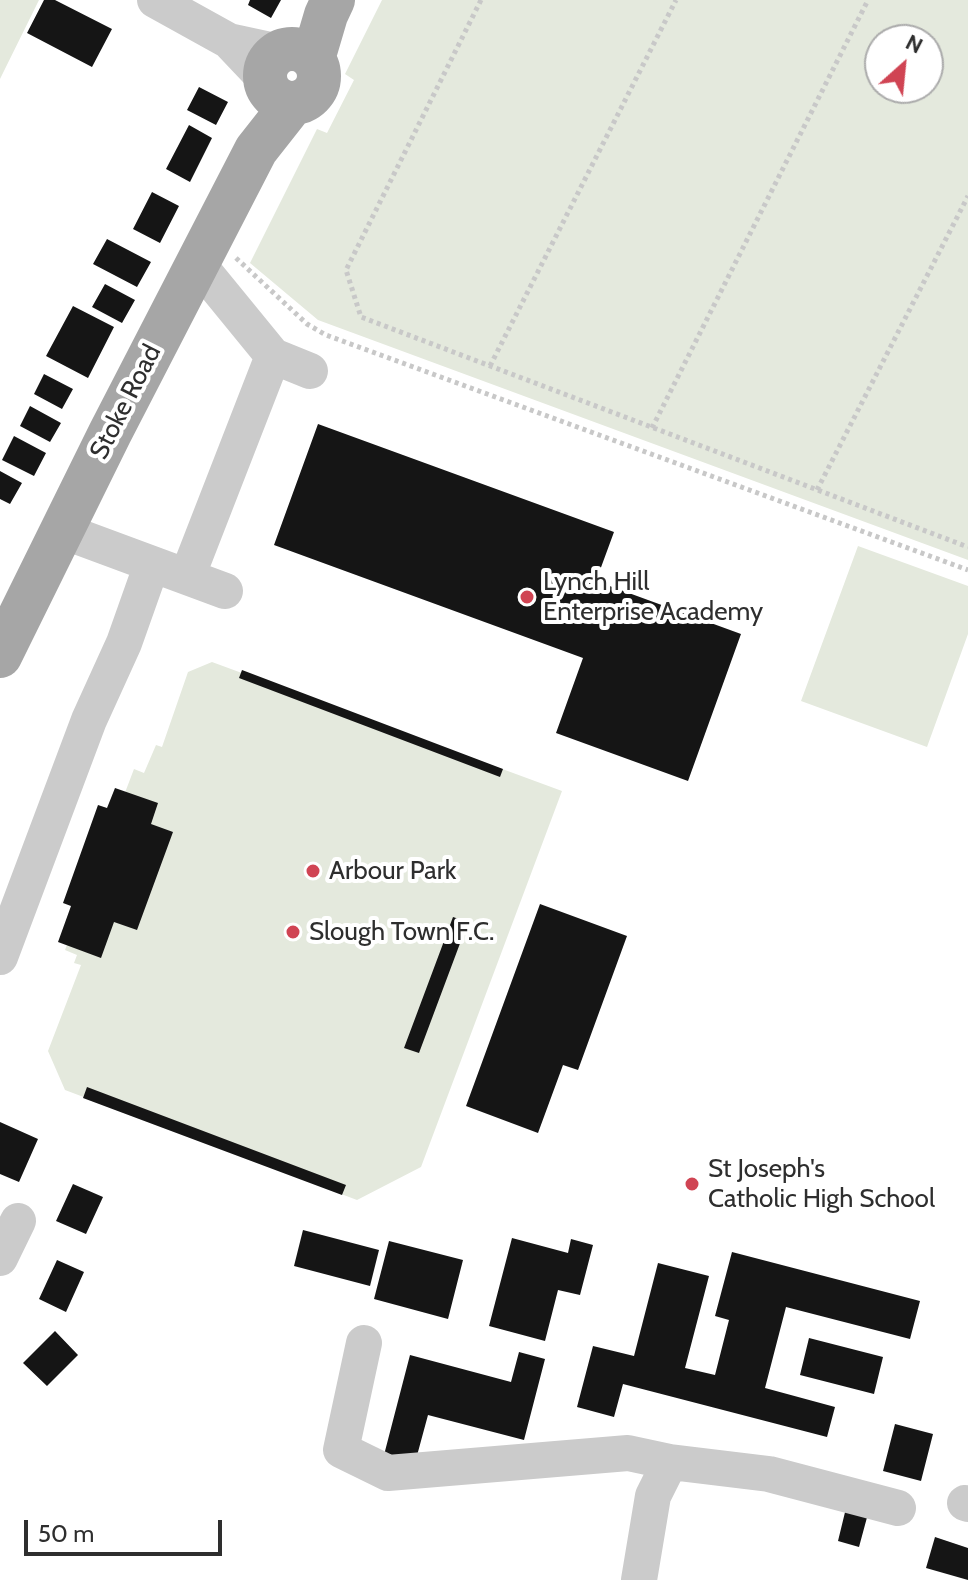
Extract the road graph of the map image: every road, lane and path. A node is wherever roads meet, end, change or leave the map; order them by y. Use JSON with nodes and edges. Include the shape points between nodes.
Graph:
{"nodes":[{"id":1,"x":155,"y":0,"type":"edge"},
{"id":2,"x":481,"y":0,"type":"edge"},
{"id":3,"x":676,"y":0,"type":"edge"},
{"id":4,"x":868,"y":0,"type":"edge"},
{"id":5,"x":330,"y":7,"type":"edge"},
{"id":6,"x":285,"y":72,"type":"junction"},
{"id":7,"x":968,"y":196,"type":"edge"},
{"id":8,"x":197,"y":263,"type":"junction"},
{"id":9,"x":273,"y":356,"type":"junction"},
{"id":10,"x":490,"y":366,"type":"junction"},
{"id":11,"x":310,"y":371,"type":"dead end"},
{"id":12,"x":652,"y":428,"type":"junction"},
{"id":13,"x":817,"y":490,"type":"junction"},
{"id":14,"x":63,"y":531,"type":"junction"},
{"id":15,"x":968,"y":547,"type":"edge"},
{"id":16,"x":152,"y":564,"type":"junction"},
{"id":17,"x":968,"y":570,"type":"edge"},
{"id":18,"x":187,"y":577,"type":"junction"},
{"id":19,"x":225,"y":591,"type":"dead end"},
{"id":20,"x":0,"y":656,"type":"edge"},
{"id":21,"x":0,"y":957,"type":"edge"},
{"id":22,"x":18,"y":1221,"type":"dead end"},
{"id":23,"x":1,"y":1255,"type":"edge"},
{"id":24,"x":364,"y":1343,"type":"dead end"},
{"id":25,"x":670,"y":1462,"type":"junction"},
{"id":26,"x":898,"y":1508,"type":"dead end"},
{"id":27,"x":639,"y":1580,"type":"edge"}],
"edges":[{"from":1,"to":6,"type":"street"},
{"from":2,"to":10,"type":"path","via":[[346,270],[361,317]]},
{"from":3,"to":10,"type":"path"},
{"from":4,"to":12,"type":"path"},
{"from":5,"to":6,"type":"main road","name":"Stoke Road"},
{"from":6,"to":8,"type":"main road","name":"Stoke Road","via":[[256,150]]},
{"from":7,"to":13,"type":"path"},
{"from":8,"to":9,"type":"street"},
{"from":8,"to":14,"type":"main road","name":"Stoke Road"},
{"from":8,"to":17,"type":"path","via":[[236,258],[326,335]]},
{"from":9,"to":11,"type":"street"},
{"from":9,"to":18,"type":"street"},
{"from":10,"to":12,"type":"path"},
{"from":12,"to":13,"type":"path"},
{"from":13,"to":15,"type":"path"},
{"from":14,"to":16,"type":"street"},
{"from":14,"to":20,"type":"main road","name":"Stoke Road"},
{"from":16,"to":18,"type":"street"},
{"from":16,"to":21,"type":"street"},
{"from":18,"to":19,"type":"street"},
{"from":22,"to":23,"type":"street"},
{"from":24,"to":25,"type":"street","via":[[341,1450],[388,1473],[628,1453]]},
{"from":25,"to":26,"type":"street","via":[[769,1474]]},
{"from":25,"to":27,"type":"street","via":[[653,1496]]}]}
